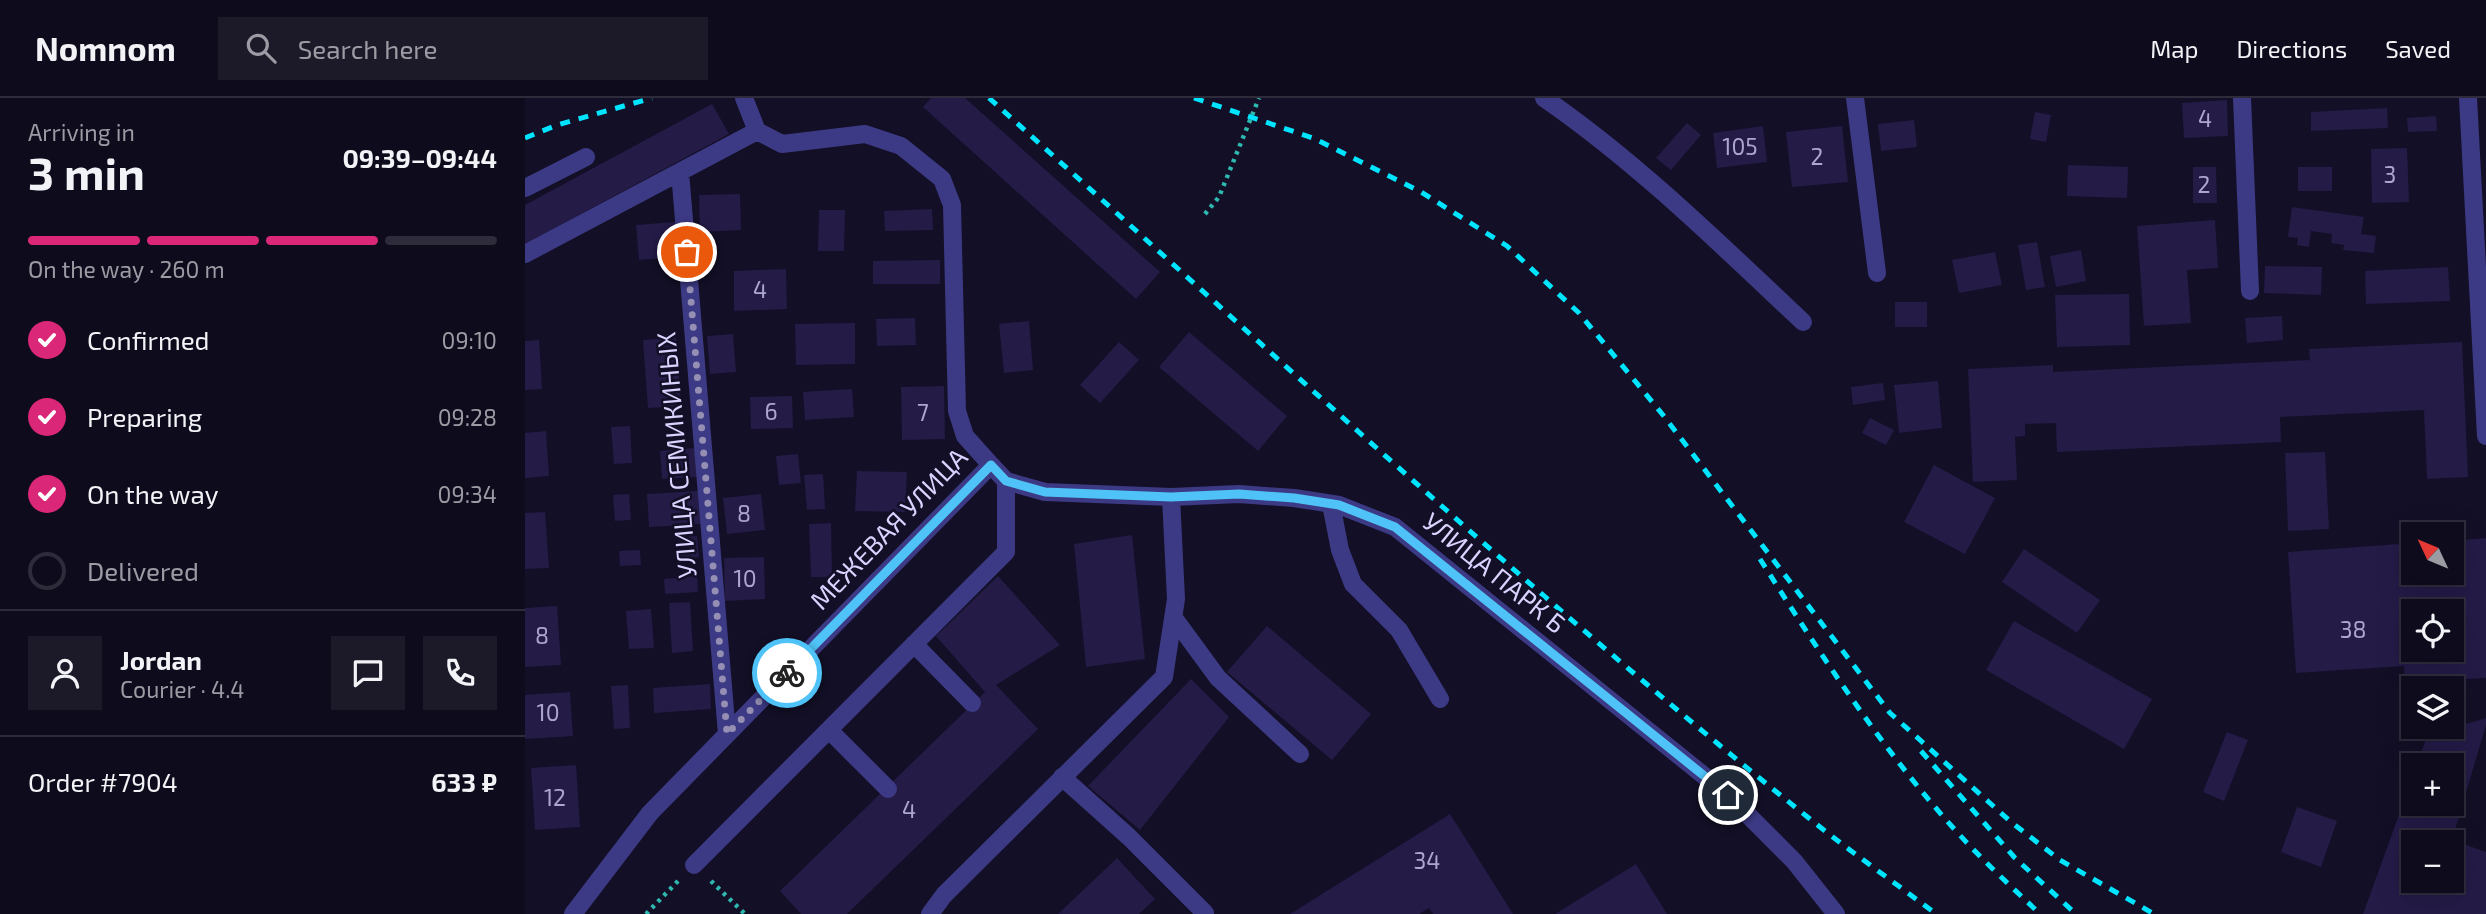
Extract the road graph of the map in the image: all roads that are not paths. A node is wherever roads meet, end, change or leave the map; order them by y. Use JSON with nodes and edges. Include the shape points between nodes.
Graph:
{"nodes":[{"id":1,"x":1544,"y":98,"type":"edge"},
{"id":2,"x":1855,"y":98,"type":"edge"},
{"id":3,"x":2242,"y":98,"type":"edge"},
{"id":4,"x":2468,"y":98,"type":"edge"},
{"id":5,"x":744,"y":101,"type":"edge"},
{"id":6,"x":757,"y":131,"type":"junction"},
{"id":7,"x":586,"y":157,"type":"dead end"},
{"id":8,"x":680,"y":172,"type":"junction"},
{"id":9,"x":525,"y":188,"type":"edge"},
{"id":10,"x":525,"y":254,"type":"edge"},
{"id":11,"x":1877,"y":273,"type":"dead end"},
{"id":12,"x":2250,"y":291,"type":"dead end"},
{"id":13,"x":1803,"y":322,"type":"dead end"},
{"id":14,"x":2486,"y":436,"type":"edge"},
{"id":15,"x":991,"y":465,"type":"junction"},
{"id":16,"x":1006,"y":481,"type":"junction"},
{"id":17,"x":1171,"y":497,"type":"junction"},
{"id":18,"x":1331,"y":504,"type":"junction"},
{"id":19,"x":1174,"y":618,"type":"junction"},
{"id":20,"x":914,"y":644,"type":"junction"},
{"id":21,"x":1440,"y":699,"type":"dead end"},
{"id":22,"x":972,"y":704,"type":"dead end"},
{"id":23,"x":829,"y":730,"type":"junction"},
{"id":24,"x":727,"y":734,"type":"junction"},
{"id":25,"x":1300,"y":754,"type":"dead end"},
{"id":26,"x":1062,"y":777,"type":"junction"},
{"id":27,"x":888,"y":789,"type":"dead end"},
{"id":28,"x":694,"y":865,"type":"road end"},
{"id":29,"x":1205,"y":913,"type":"edge"},
{"id":30,"x":573,"y":914,"type":"edge"},
{"id":31,"x":930,"y":914,"type":"edge"},
{"id":32,"x":1836,"y":914,"type":"edge"}],
"edges":[{"from":1,"to":13,"type":"street","via":[[1581,123],[1696,222]]},
{"from":2,"to":11,"type":"street"},
{"from":3,"to":12,"type":"street"},
{"from":4,"to":14,"type":"street"},
{"from":5,"to":6,"type":"street"},
{"from":6,"to":8,"type":"street"},
{"from":6,"to":15,"type":"street","name":"МЕЖЕВАЯ УЛИЦА","via":[[782,144],[865,134],[901,146],[942,179],[952,205],[957,411],[965,436]]},
{"from":7,"to":9,"type":"street"},
{"from":8,"to":10,"type":"street"},
{"from":8,"to":24,"type":"street","name":"УЛИЦА СЕМИКИНЫХ"},
{"from":15,"to":16,"type":"street"},
{"from":15,"to":24,"type":"street","name":"МЕЖЕВАЯ УЛИЦА"},
{"from":16,"to":17,"type":"street","name":"УЛИЦА ПАРК Б","via":[[1045,492]]},
{"from":16,"to":20,"type":"street","name":"МЕЖЕВАЯ УЛИЦА","via":[[1006,552]]},
{"from":17,"to":18,"type":"street","name":"УЛИЦА ПАРК Б","via":[[1239,494]]},
{"from":17,"to":19,"type":"street"},
{"from":18,"to":21,"type":"street","via":[[1340,550],[1353,584],[1399,630]]},
{"from":18,"to":32,"type":"street","name":"УЛИЦА ПАРК Б","via":[[1395,527],[1728,795],[1794,861]]},
{"from":19,"to":25,"type":"street","via":[[1218,678]]},
{"from":19,"to":26,"type":"street","via":[[1164,677]]},
{"from":20,"to":22,"type":"street"},
{"from":20,"to":23,"type":"street","name":"МЕЖЕВАЯ УЛИЦА"},
{"from":23,"to":27,"type":"street"},
{"from":23,"to":28,"type":"street","name":"МЕЖЕВАЯ УЛИЦА"},
{"from":24,"to":30,"type":"street","name":"МЕЖЕВАЯ УЛИЦА","via":[[650,813]]},
{"from":26,"to":29,"type":"street"},
{"from":26,"to":31,"type":"street"}]}
